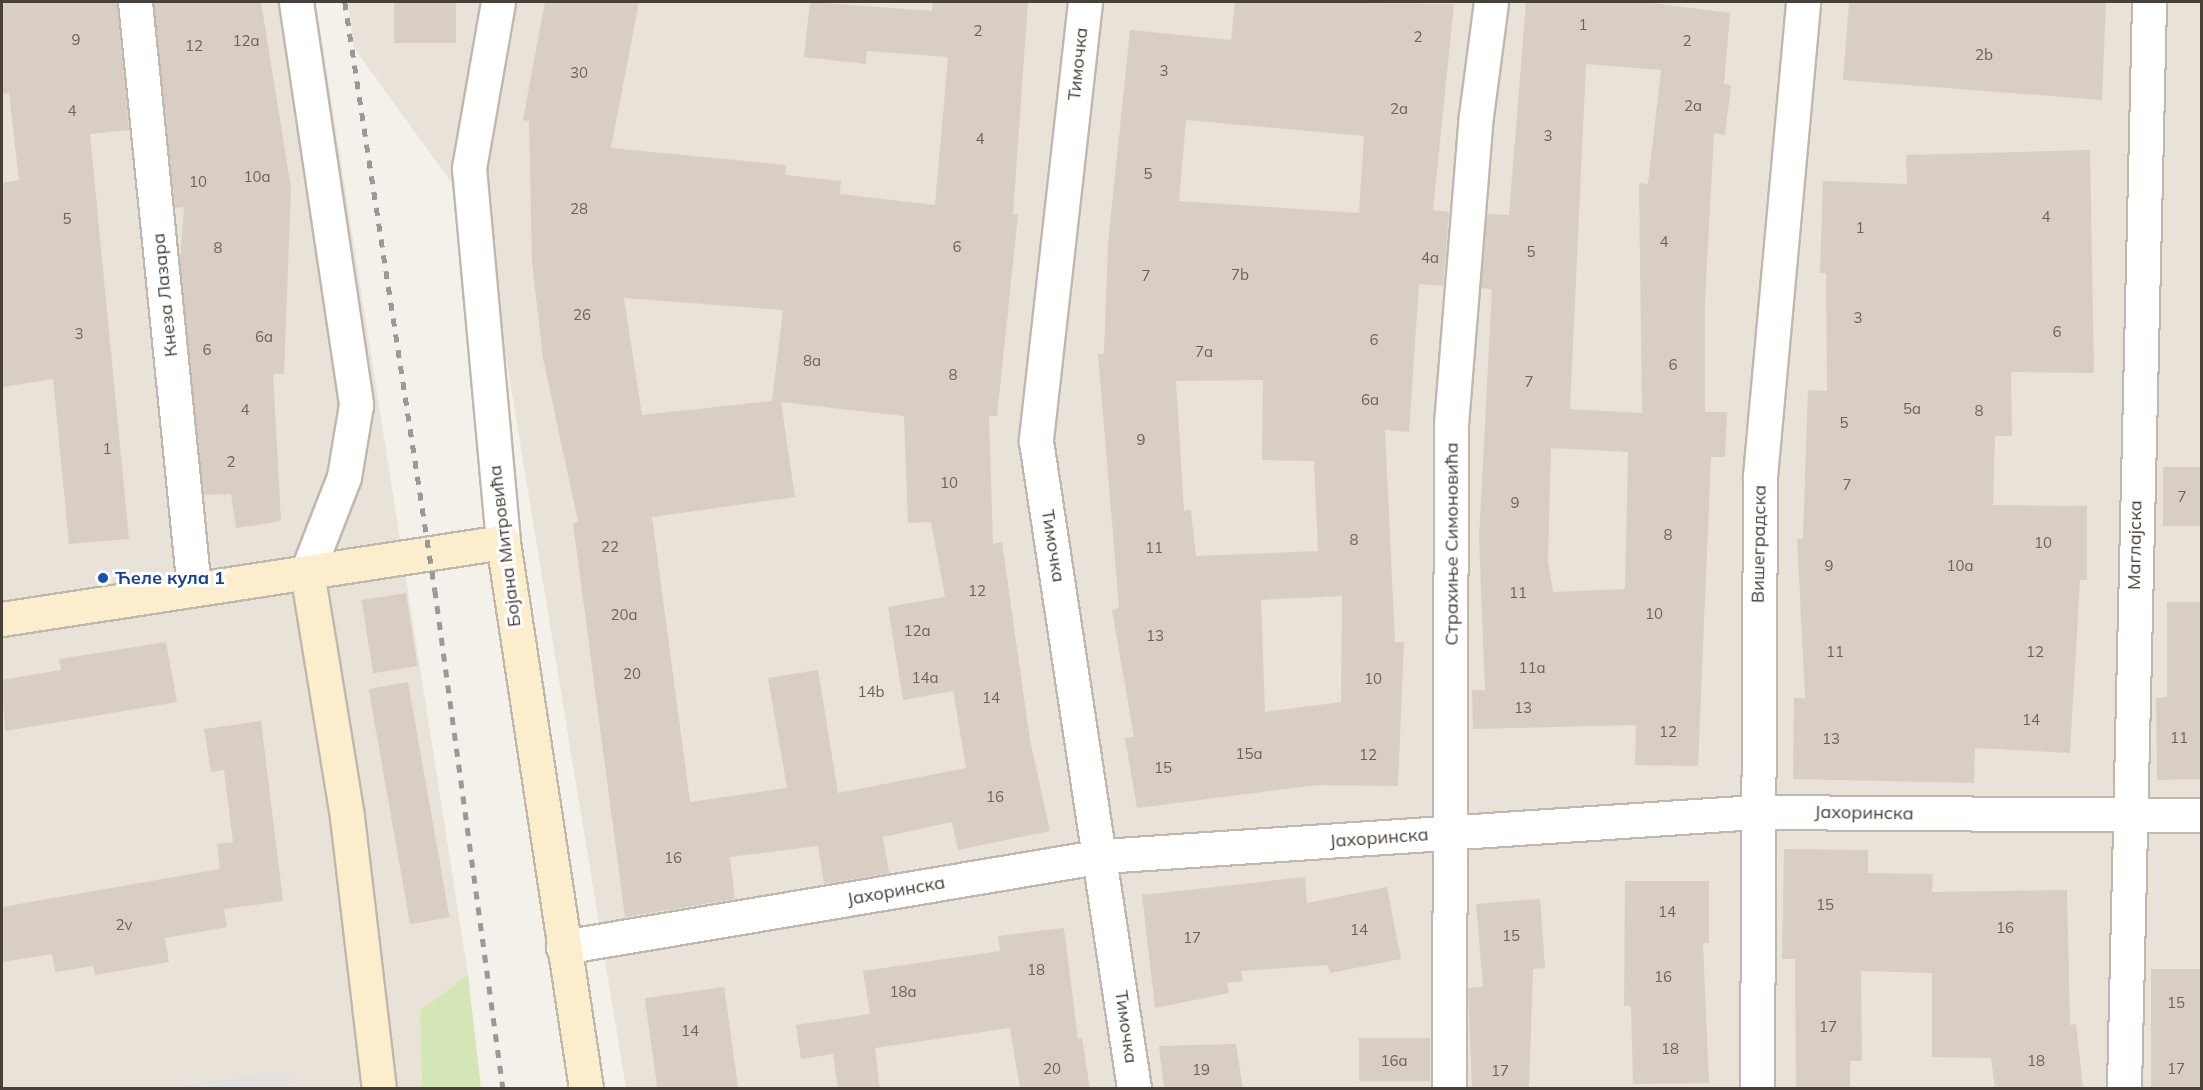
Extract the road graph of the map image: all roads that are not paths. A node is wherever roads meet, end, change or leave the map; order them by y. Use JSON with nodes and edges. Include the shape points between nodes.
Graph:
{"nodes":[{"id":1,"x":135,"y":2,"type":"edge"},
{"id":2,"x":296,"y":2,"type":"edge"},
{"id":3,"x":498,"y":2,"type":"edge"},
{"id":4,"x":1085,"y":2,"type":"edge"},
{"id":5,"x":1491,"y":2,"type":"edge"},
{"id":6,"x":1803,"y":2,"type":"edge"},
{"id":7,"x":2149,"y":2,"type":"edge"},
{"id":8,"x":503,"y":542,"type":"junction"},
{"id":9,"x":307,"y":572,"type":"junction"},
{"id":10,"x":194,"y":589,"type":"junction"},
{"id":11,"x":2,"y":620,"type":"edge"},
{"id":12,"x":1755,"y":812,"type":"junction"},
{"id":13,"x":2128,"y":815,"type":"junction"},
{"id":14,"x":2202,"y":815,"type":"edge"},
{"id":15,"x":1452,"y":833,"type":"junction"},
{"id":16,"x":1103,"y":856,"type":"junction"},
{"id":17,"x":563,"y":947,"type":"junction"},
{"id":18,"x":379,"y":1089,"type":"edge"},
{"id":19,"x":586,"y":1089,"type":"edge"},
{"id":20,"x":1134,"y":1089,"type":"edge"},
{"id":21,"x":1449,"y":1089,"type":"edge"},
{"id":22,"x":1757,"y":1089,"type":"edge"},
{"id":23,"x":2124,"y":1089,"type":"edge"}],
"edges":[{"from":1,"to":10,"type":"street","name":"Кнеза Лазара"},
{"from":2,"to":9,"type":"street","via":[[356,405],[344,477]]},
{"from":3,"to":8,"type":"street","name":"Бојана Митровића","via":[[469,168]]},
{"from":4,"to":16,"type":"street","name":"Тимочка","via":[[1036,441]]},
{"from":5,"to":15,"type":"street","name":"Страхиње Симоновића","via":[[1476,116],[1451,424]]},
{"from":6,"to":12,"type":"street","name":"Вишеградска","via":[[1760,477]]},
{"from":7,"to":13,"type":"street","name":"Маглајска"},
{"from":8,"to":9,"type":"street"},
{"from":8,"to":17,"type":"street","name":"Бојана Митровића"},
{"from":9,"to":10,"type":"street"},
{"from":9,"to":18,"type":"street","via":[[347,817]]},
{"from":10,"to":11,"type":"street"},
{"from":12,"to":13,"type":"street","name":"Јахоринска"},
{"from":12,"to":15,"type":"street","name":"Јахоринска"},
{"from":12,"to":22,"type":"street","name":"Вишеградска"},
{"from":13,"to":14,"type":"street","name":"Јахоринска"},
{"from":13,"to":23,"type":"street","name":"Маглајска"},
{"from":15,"to":16,"type":"street","name":"Јахоринска"},
{"from":15,"to":21,"type":"street","name":"Страхиње Симоновића"},
{"from":16,"to":17,"type":"street","name":"Јахоринска"},
{"from":16,"to":20,"type":"street","name":"Тимочка"},
{"from":17,"to":19,"type":"street","name":"Бојана Митровића"}]}
